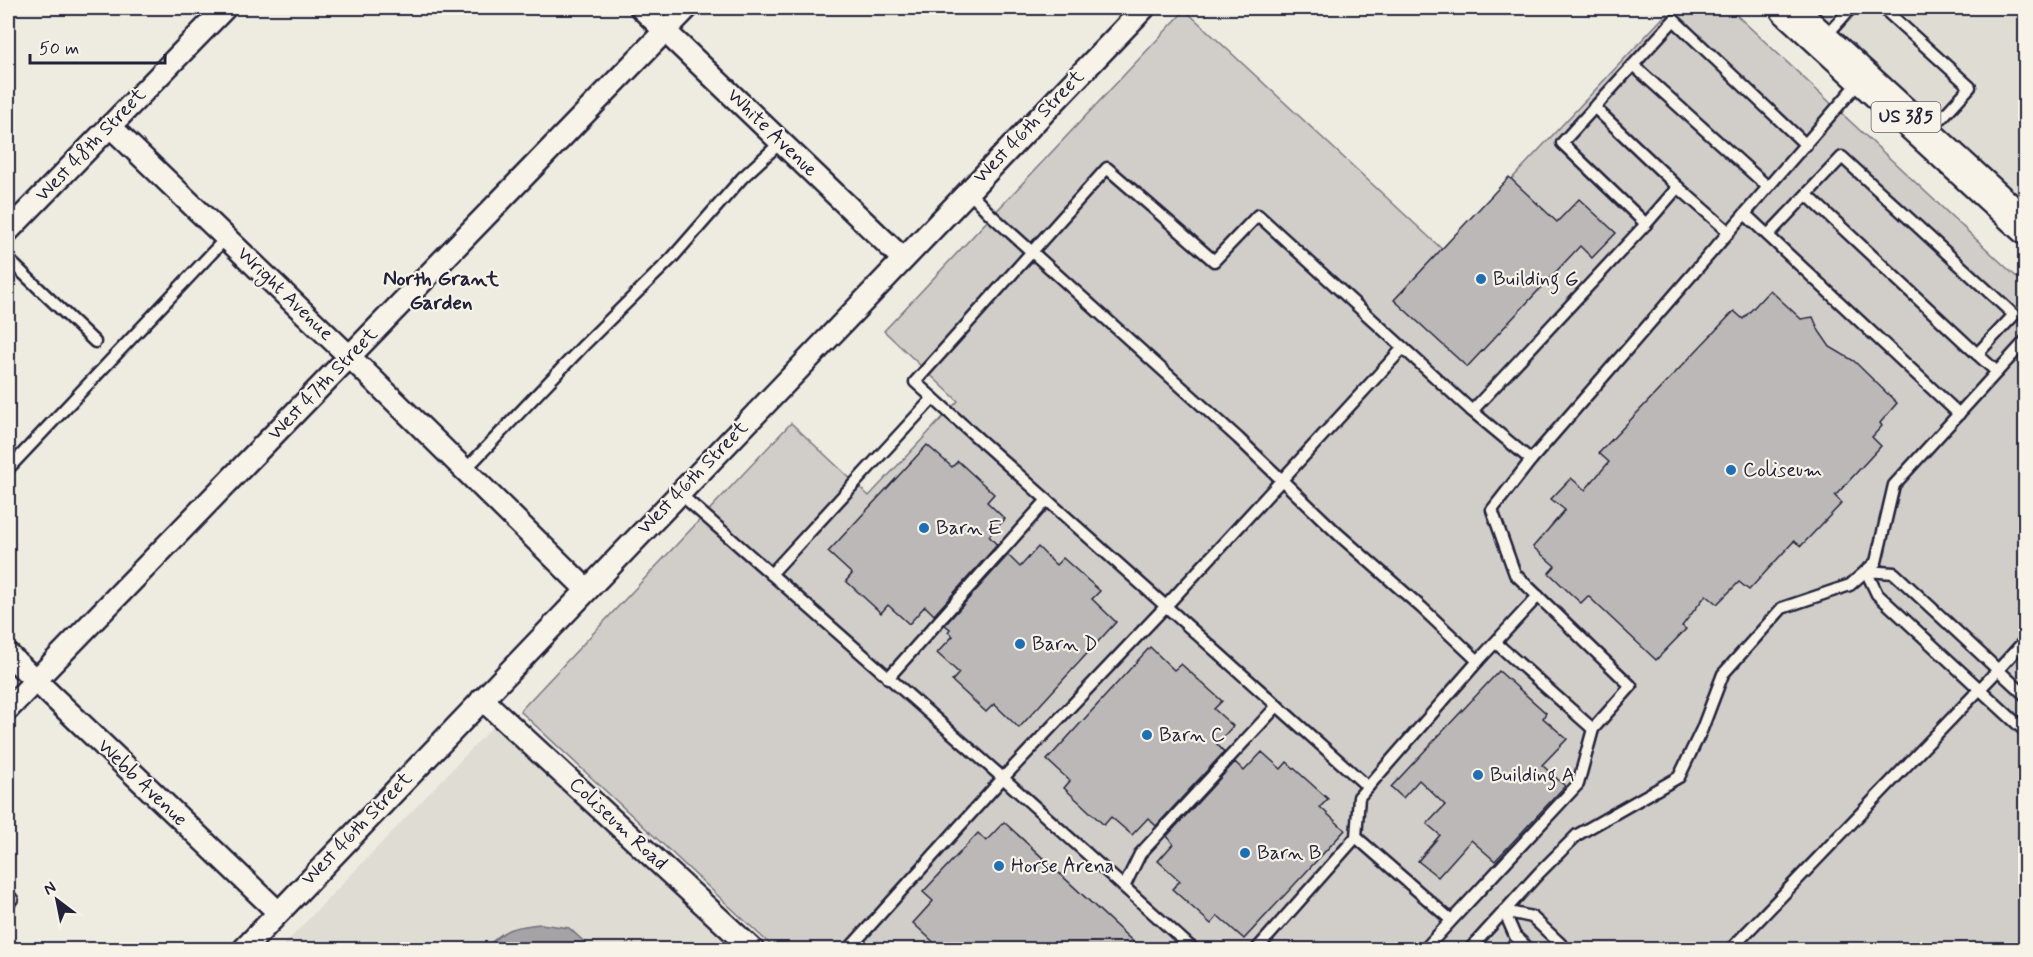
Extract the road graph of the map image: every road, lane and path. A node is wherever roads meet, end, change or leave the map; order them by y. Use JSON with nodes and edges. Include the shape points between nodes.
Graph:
{"nodes":[{"id":1,"x":225,"y":8,"type":"edge"},
{"id":2,"x":641,"y":8,"type":"edge"},
{"id":3,"x":687,"y":8,"type":"edge"},
{"id":4,"x":1144,"y":8,"type":"edge"},
{"id":5,"x":1787,"y":8,"type":"edge"},
{"id":6,"x":1851,"y":8,"type":"edge"},
{"id":7,"x":1883,"y":8,"type":"edge"},
{"id":8,"x":665,"y":31,"type":"junction"},
{"id":9,"x":1822,"y":40,"type":"junction"},
{"id":10,"x":1633,"y":65,"type":"junction"},
{"id":11,"x":1864,"y":78,"type":"junction"},
{"id":12,"x":1594,"y":107,"type":"junction"},
{"id":13,"x":110,"y":126,"type":"junction"},
{"id":14,"x":1926,"y":136,"type":"junction"},
{"id":15,"x":782,"y":142,"type":"junction"},
{"id":16,"x":1806,"y":145,"type":"junction"},
{"id":17,"x":1678,"y":187,"type":"junction"},
{"id":18,"x":1768,"y":187,"type":"junction"},
{"id":19,"x":968,"y":191,"type":"junction"},
{"id":20,"x":1807,"y":195,"type":"junction"},
{"id":21,"x":1745,"y":214,"type":"junction"},
{"id":22,"x":1646,"y":225,"type":"junction"},
{"id":23,"x":2025,"y":227,"type":"edge"},
{"id":24,"x":8,"y":231,"type":"edge"},
{"id":25,"x":1729,"y":232,"type":"junction"},
{"id":26,"x":1768,"y":235,"type":"junction"},
{"id":27,"x":226,"y":238,"type":"junction"},
{"id":28,"x":1031,"y":252,"type":"junction"},
{"id":29,"x":8,"y":259,"type":"edge"},
{"id":30,"x":903,"y":259,"type":"junction"},
{"id":31,"x":2025,"y":340,"type":"edge"},
{"id":32,"x":95,"y":342,"type":"dead end"},
{"id":33,"x":1403,"y":348,"type":"junction"},
{"id":34,"x":1977,"y":354,"type":"junction"},
{"id":35,"x":350,"y":357,"type":"junction"},
{"id":36,"x":1997,"y":372,"type":"junction"},
{"id":37,"x":933,"y":398,"type":"junction"},
{"id":38,"x":1472,"y":411,"type":"junction"},
{"id":39,"x":1959,"y":414,"type":"junction"},
{"id":40,"x":1531,"y":460,"type":"junction"},
{"id":41,"x":8,"y":470,"type":"edge"},
{"id":42,"x":465,"y":470,"type":"junction"},
{"id":43,"x":1282,"y":480,"type":"junction"},
{"id":44,"x":679,"y":493,"type":"junction"},
{"id":45,"x":1047,"y":500,"type":"junction"},
{"id":46,"x":1866,"y":571,"type":"junction"},
{"id":47,"x":771,"y":574,"type":"junction"},
{"id":48,"x":587,"y":590,"type":"junction"},
{"id":49,"x":1538,"y":596,"type":"junction"},
{"id":50,"x":1166,"y":606,"type":"junction"},
{"id":51,"x":2025,"y":639,"type":"edge"},
{"id":52,"x":1496,"y":643,"type":"junction"},
{"id":53,"x":8,"y":654,"type":"edge"},
{"id":54,"x":1478,"y":661,"type":"junction"},
{"id":55,"x":1998,"y":670,"type":"junction"},
{"id":56,"x":888,"y":678,"type":"junction"},
{"id":57,"x":34,"y":681,"type":"junction"},
{"id":58,"x":1979,"y":689,"type":"junction"},
{"id":59,"x":2025,"y":696,"type":"edge"},
{"id":60,"x":482,"y":699,"type":"junction"},
{"id":61,"x":1277,"y":706,"type":"junction"},
{"id":62,"x":8,"y":709,"type":"edge"},
{"id":63,"x":1593,"y":729,"type":"junction"},
{"id":64,"x":2025,"y":732,"type":"edge"},
{"id":65,"x":1003,"y":778,"type":"junction"},
{"id":66,"x":1368,"y":787,"type":"junction"},
{"id":67,"x":1356,"y":837,"type":"junction"},
{"id":68,"x":1124,"y":887,"type":"junction"},
{"id":69,"x":8,"y":895,"type":"edge"},
{"id":70,"x":8,"y":904,"type":"edge"},
{"id":71,"x":1504,"y":911,"type":"junction"},
{"id":72,"x":278,"y":912,"type":"junction"},
{"id":73,"x":1451,"y":920,"type":"junction"},
{"id":74,"x":243,"y":950,"type":"edge"},
{"id":75,"x":753,"y":950,"type":"edge"},
{"id":76,"x":848,"y":950,"type":"edge"},
{"id":77,"x":1194,"y":950,"type":"edge"},
{"id":78,"x":1256,"y":950,"type":"edge"},
{"id":79,"x":1424,"y":950,"type":"edge"},
{"id":80,"x":1469,"y":950,"type":"edge"},
{"id":81,"x":1530,"y":950,"type":"edge"},
{"id":82,"x":1567,"y":950,"type":"edge"},
{"id":83,"x":1730,"y":950,"type":"edge"}],
"edges":[{"from":1,"to":13,"type":"street","name":"West 48th Street"},
{"from":2,"to":8,"type":"street","name":"White Avenue"},
{"from":3,"to":8,"type":"street","name":"West 47th Street"},
{"from":4,"to":19,"type":"street","name":"West 46th Street"},
{"from":5,"to":9,"type":"main road","number":"US 385"},
{"from":6,"to":9,"type":"lane"},
{"from":7,"to":14,"type":"lane","via":[[1970,87]]},
{"from":8,"to":15,"type":"street","name":"White Avenue"},
{"from":8,"to":35,"type":"street","name":"West 47th Street"},
{"from":9,"to":11,"type":"main road","number":"US 385"},
{"from":10,"to":12,"type":"lane"},
{"from":10,"to":16,"type":"lane","via":[[1674,21]]},
{"from":10,"to":18,"type":"lane"},
{"from":11,"to":14,"type":"main road","number":"US 385"},
{"from":11,"to":16,"type":"lane"},
{"from":12,"to":17,"type":"lane"},
{"from":12,"to":22,"type":"lane","via":[[1562,143]]},
{"from":13,"to":24,"type":"street","name":"West 48th Street"},
{"from":13,"to":27,"type":"street","name":"Wright Avenue"},
{"from":14,"to":23,"type":"main road","number":"US 385"},
{"from":15,"to":30,"type":"street","name":"White Avenue"},
{"from":15,"to":42,"type":"lane","via":[[742,178],[672,258]]},
{"from":16,"to":18,"type":"lane"},
{"from":17,"to":22,"type":"lane"},
{"from":17,"to":25,"type":"lane"},
{"from":18,"to":21,"type":"lane"},
{"from":19,"to":28,"type":"lane"},
{"from":19,"to":30,"type":"street","name":"West 46th Street"},
{"from":20,"to":26,"type":"lane"},
{"from":20,"to":34,"type":"lane"},
{"from":20,"to":34,"type":"lane","via":[[1842,157],[2014,315]]},
{"from":21,"to":25,"type":"lane"},
{"from":21,"to":26,"type":"lane"},
{"from":22,"to":38,"type":"lane"},
{"from":25,"to":40,"type":"lane"},
{"from":26,"to":39,"type":"lane"},
{"from":27,"to":35,"type":"street","name":"Wright Avenue"},
{"from":27,"to":41,"type":"lane"},
{"from":28,"to":33,"type":"lane","via":[[1107,168],[1214,261],[1258,215]]},
{"from":28,"to":37,"type":"lane","via":[[915,382]]},
{"from":28,"to":43,"type":"lane"},
{"from":29,"to":32,"type":"lane"},
{"from":30,"to":44,"type":"street","name":"West 46th Street"},
{"from":31,"to":36,"type":"lane"},
{"from":33,"to":38,"type":"lane"},
{"from":33,"to":43,"type":"lane"},
{"from":34,"to":36,"type":"lane"},
{"from":35,"to":42,"type":"street","name":"Wright Avenue"},
{"from":35,"to":57,"type":"street","name":"West 47th Street"},
{"from":36,"to":39,"type":"lane"},
{"from":37,"to":45,"type":"lane"},
{"from":37,"to":47,"type":"lane"},
{"from":38,"to":40,"type":"lane"},
{"from":39,"to":46,"type":"lane","via":[[1894,485],[1876,562]]},
{"from":40,"to":49,"type":"lane","via":[[1492,510],[1515,574]]},
{"from":42,"to":48,"type":"street","name":"Wright Avenue"},
{"from":43,"to":50,"type":"lane"},
{"from":43,"to":54,"type":"lane"},
{"from":44,"to":47,"type":"lane"},
{"from":44,"to":48,"type":"street","name":"West 46th Street"},
{"from":45,"to":50,"type":"lane"},
{"from":45,"to":56,"type":"lane"},
{"from":46,"to":55,"type":"lane","via":[[1894,573]]},
{"from":46,"to":58,"type":"lane","via":[[1877,594]]},
{"from":46,"to":71,"type":"lane","via":[[1850,585],[1782,608],[1723,674],[1678,777],[1577,835]]},
{"from":47,"to":56,"type":"lane"},
{"from":48,"to":60,"type":"street","name":"West 46th Street"},
{"from":49,"to":52,"type":"lane"},
{"from":49,"to":63,"type":"lane","via":[[1631,686]]},
{"from":50,"to":61,"type":"lane"},
{"from":50,"to":65,"type":"lane"},
{"from":51,"to":55,"type":"lane"},
{"from":52,"to":54,"type":"lane"},
{"from":52,"to":63,"type":"lane"},
{"from":53,"to":57,"type":"street","name":"Webb Avenue"},
{"from":54,"to":66,"type":"lane"},
{"from":55,"to":58,"type":"lane"},
{"from":55,"to":59,"type":"lane"},
{"from":56,"to":65,"type":"lane"},
{"from":57,"to":62,"type":"street","name":"West 47th Street"},
{"from":57,"to":72,"type":"street","name":"Webb Avenue"},
{"from":58,"to":64,"type":"lane"},
{"from":58,"to":83,"type":"lane"},
{"from":60,"to":72,"type":"street","name":"West 46th Street"},
{"from":60,"to":75,"type":"street","name":"Coliseum Road"},
{"from":61,"to":66,"type":"lane"},
{"from":61,"to":68,"type":"lane","via":[[1140,854]]},
{"from":63,"to":73,"type":"lane","via":[[1578,784]]},
{"from":65,"to":68,"type":"lane"},
{"from":65,"to":76,"type":"lane"},
{"from":66,"to":67,"type":"lane","via":[[1359,797]]},
{"from":67,"to":73,"type":"lane"},
{"from":67,"to":78,"type":"lane"},
{"from":68,"to":77,"type":"lane"},
{"from":69,"to":70,"type":"lane","via":[[12,899]]},
{"from":71,"to":80,"type":"lane"},
{"from":71,"to":81,"type":"lane","via":[[1515,936]]},
{"from":71,"to":82,"type":"lane","via":[[1532,917]]},
{"from":72,"to":74,"type":"street","name":"West 46th Street"},
{"from":73,"to":79,"type":"lane"}]}
